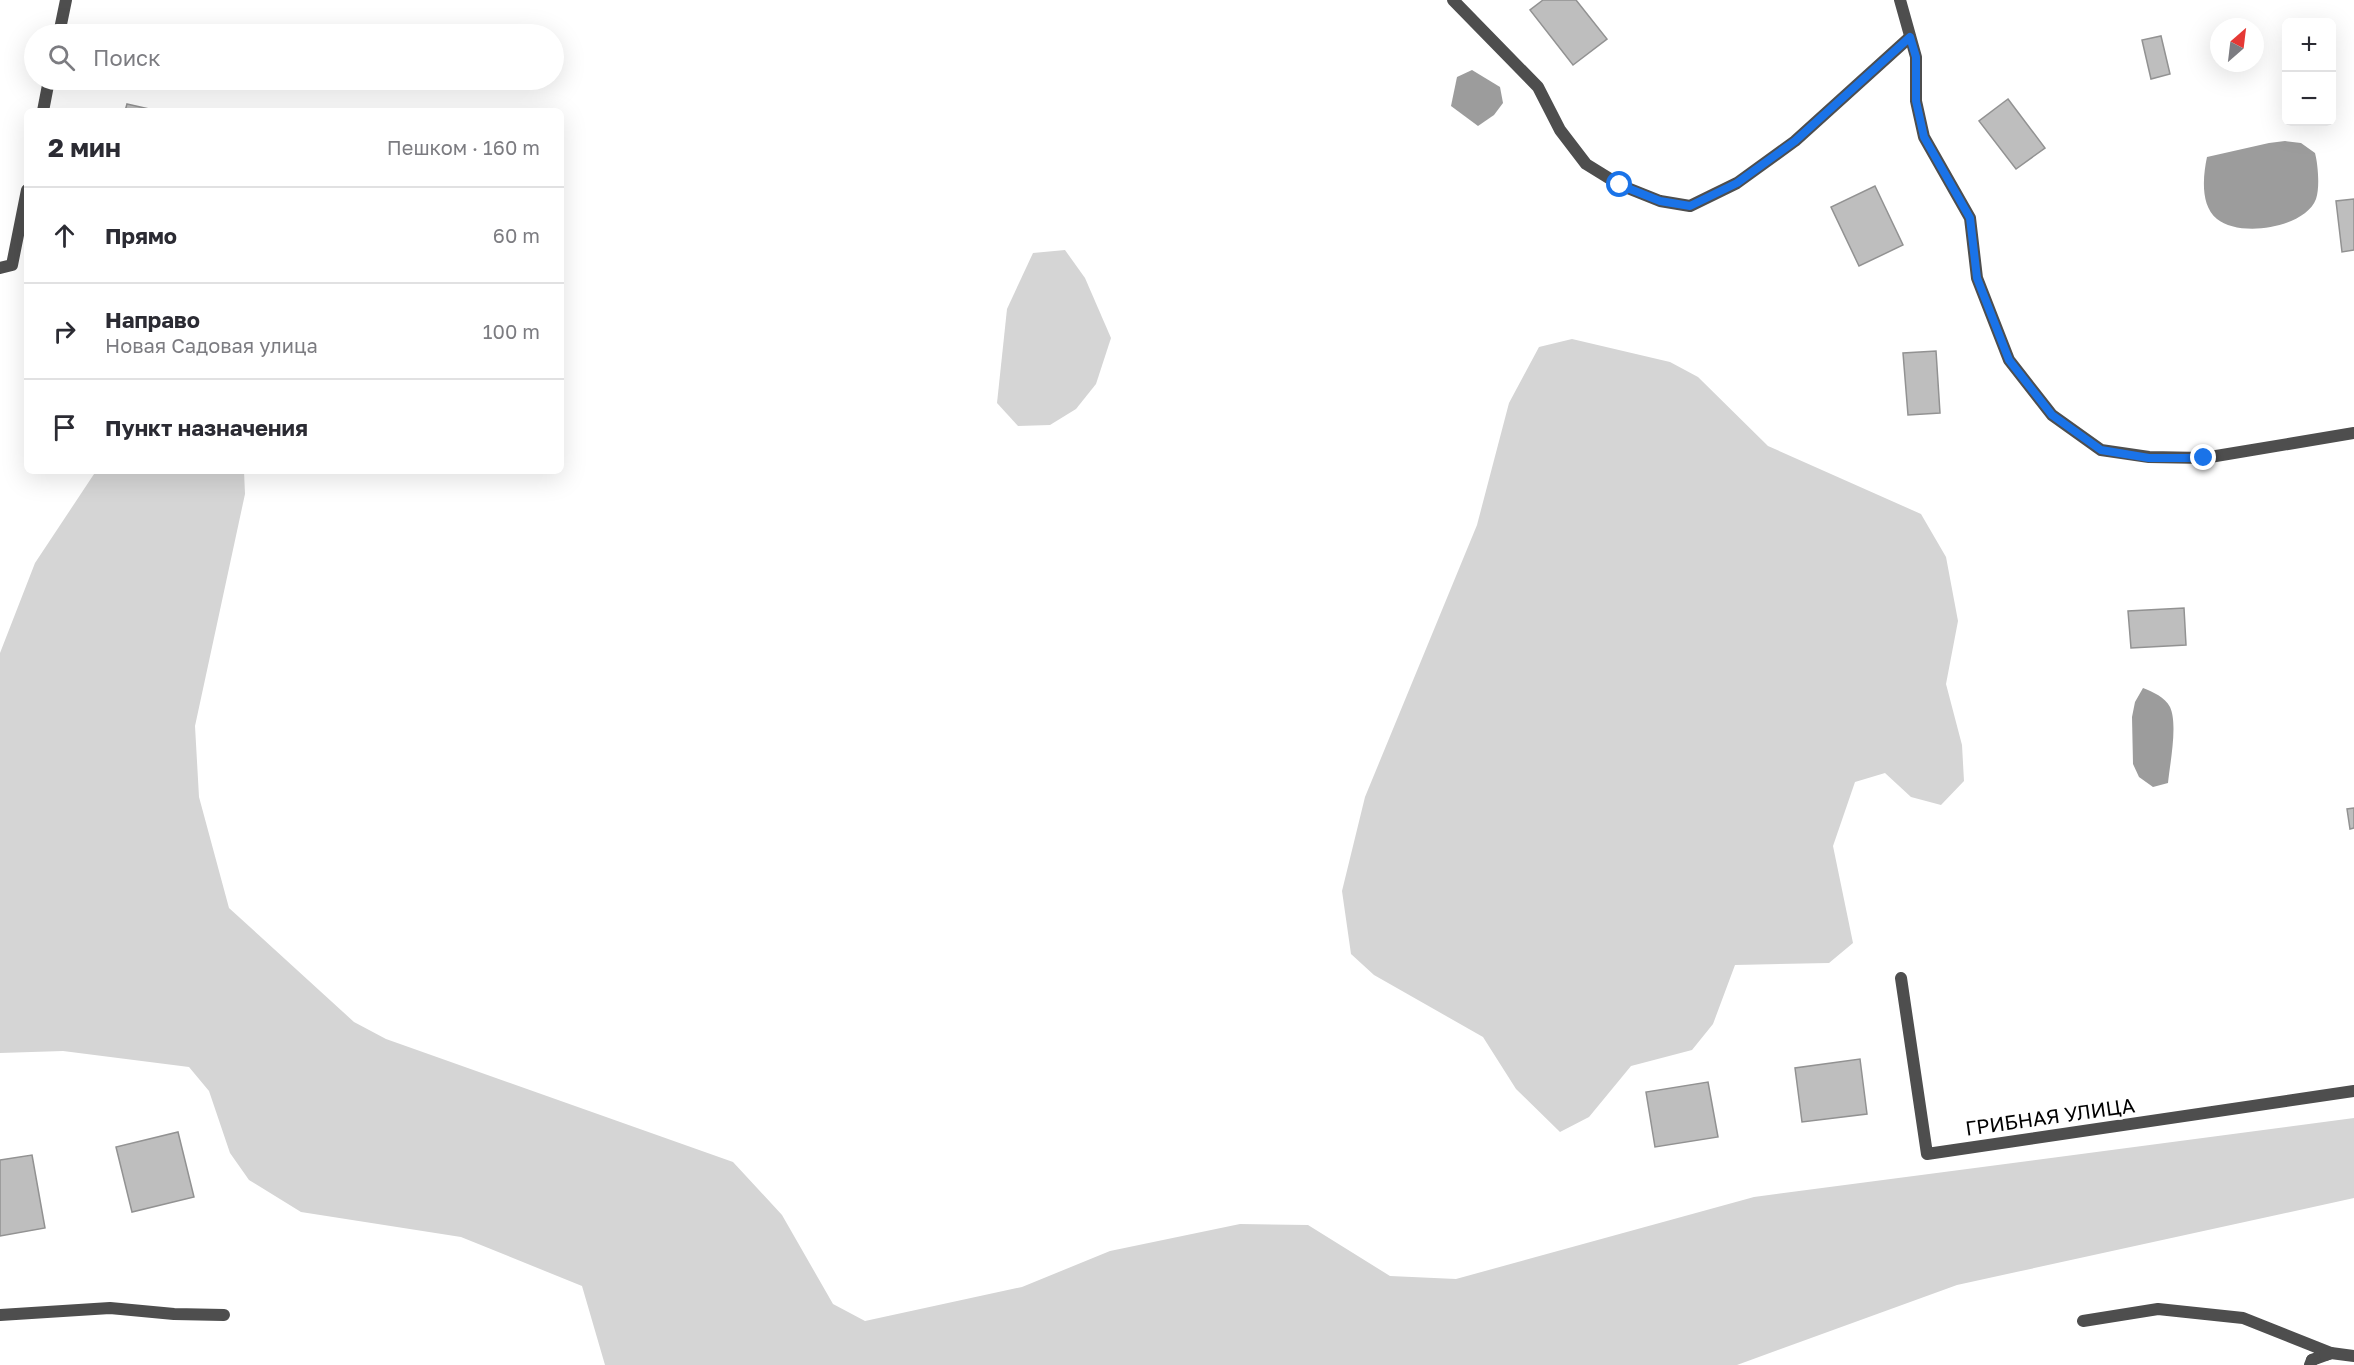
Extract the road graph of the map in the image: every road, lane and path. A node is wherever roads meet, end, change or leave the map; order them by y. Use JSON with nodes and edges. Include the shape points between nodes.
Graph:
{"nodes":[{"id":1,"x":66,"y":0,"type":"edge"},
{"id":2,"x":1453,"y":0,"type":"edge"},
{"id":3,"x":1900,"y":0,"type":"edge"},
{"id":4,"x":60,"y":24,"type":"edge"},
{"id":5,"x":1910,"y":37,"type":"junction"},
{"id":6,"x":47,"y":90,"type":"edge"},
{"id":7,"x":44,"y":108,"type":"edge"},
{"id":8,"x":24,"y":205,"type":"edge"},
{"id":9,"x":0,"y":268,"type":"edge"},
{"id":10,"x":2354,"y":433,"type":"edge"},
{"id":11,"x":1901,"y":978,"type":"dead end"},
{"id":12,"x":2354,"y":1091,"type":"edge"},
{"id":13,"x":0,"y":1315,"type":"edge"},
{"id":14,"x":224,"y":1315,"type":"dead end"},
{"id":15,"x":2083,"y":1321,"type":"dead end"},
{"id":16,"x":2331,"y":1353,"type":"junction"},
{"id":17,"x":2354,"y":1356,"type":"edge"},
{"id":18,"x":2311,"y":1362,"type":"edge"}],
"edges":[{"from":1,"to":4,"type":"street"},
{"from":2,"to":5,"type":"street","via":[[1538,87],[1560,130],[1586,164],[1620,185],[1660,201],[1690,206],[1737,183],[1795,141]]},
{"from":3,"to":5,"type":"street"},
{"from":5,"to":10,"type":"street","via":[[1916,57],[1916,101],[1924,137],[1970,218],[1977,278],[2009,360],[2052,415],[2101,450],[2149,458],[2204,458]]},
{"from":6,"to":7,"type":"street"},
{"from":8,"to":9,"type":"street","via":[[12,265]]},
{"from":11,"to":12,"type":"street","name":"ГРИБНАЯ УЛИЦА","via":[[1927,1154]]},
{"from":13,"to":14,"type":"street","via":[[110,1308]]},
{"from":15,"to":16,"type":"street","via":[[2158,1309],[2243,1318]]},
{"from":16,"to":17,"type":"street"},
{"from":16,"to":18,"type":"street"}]}
